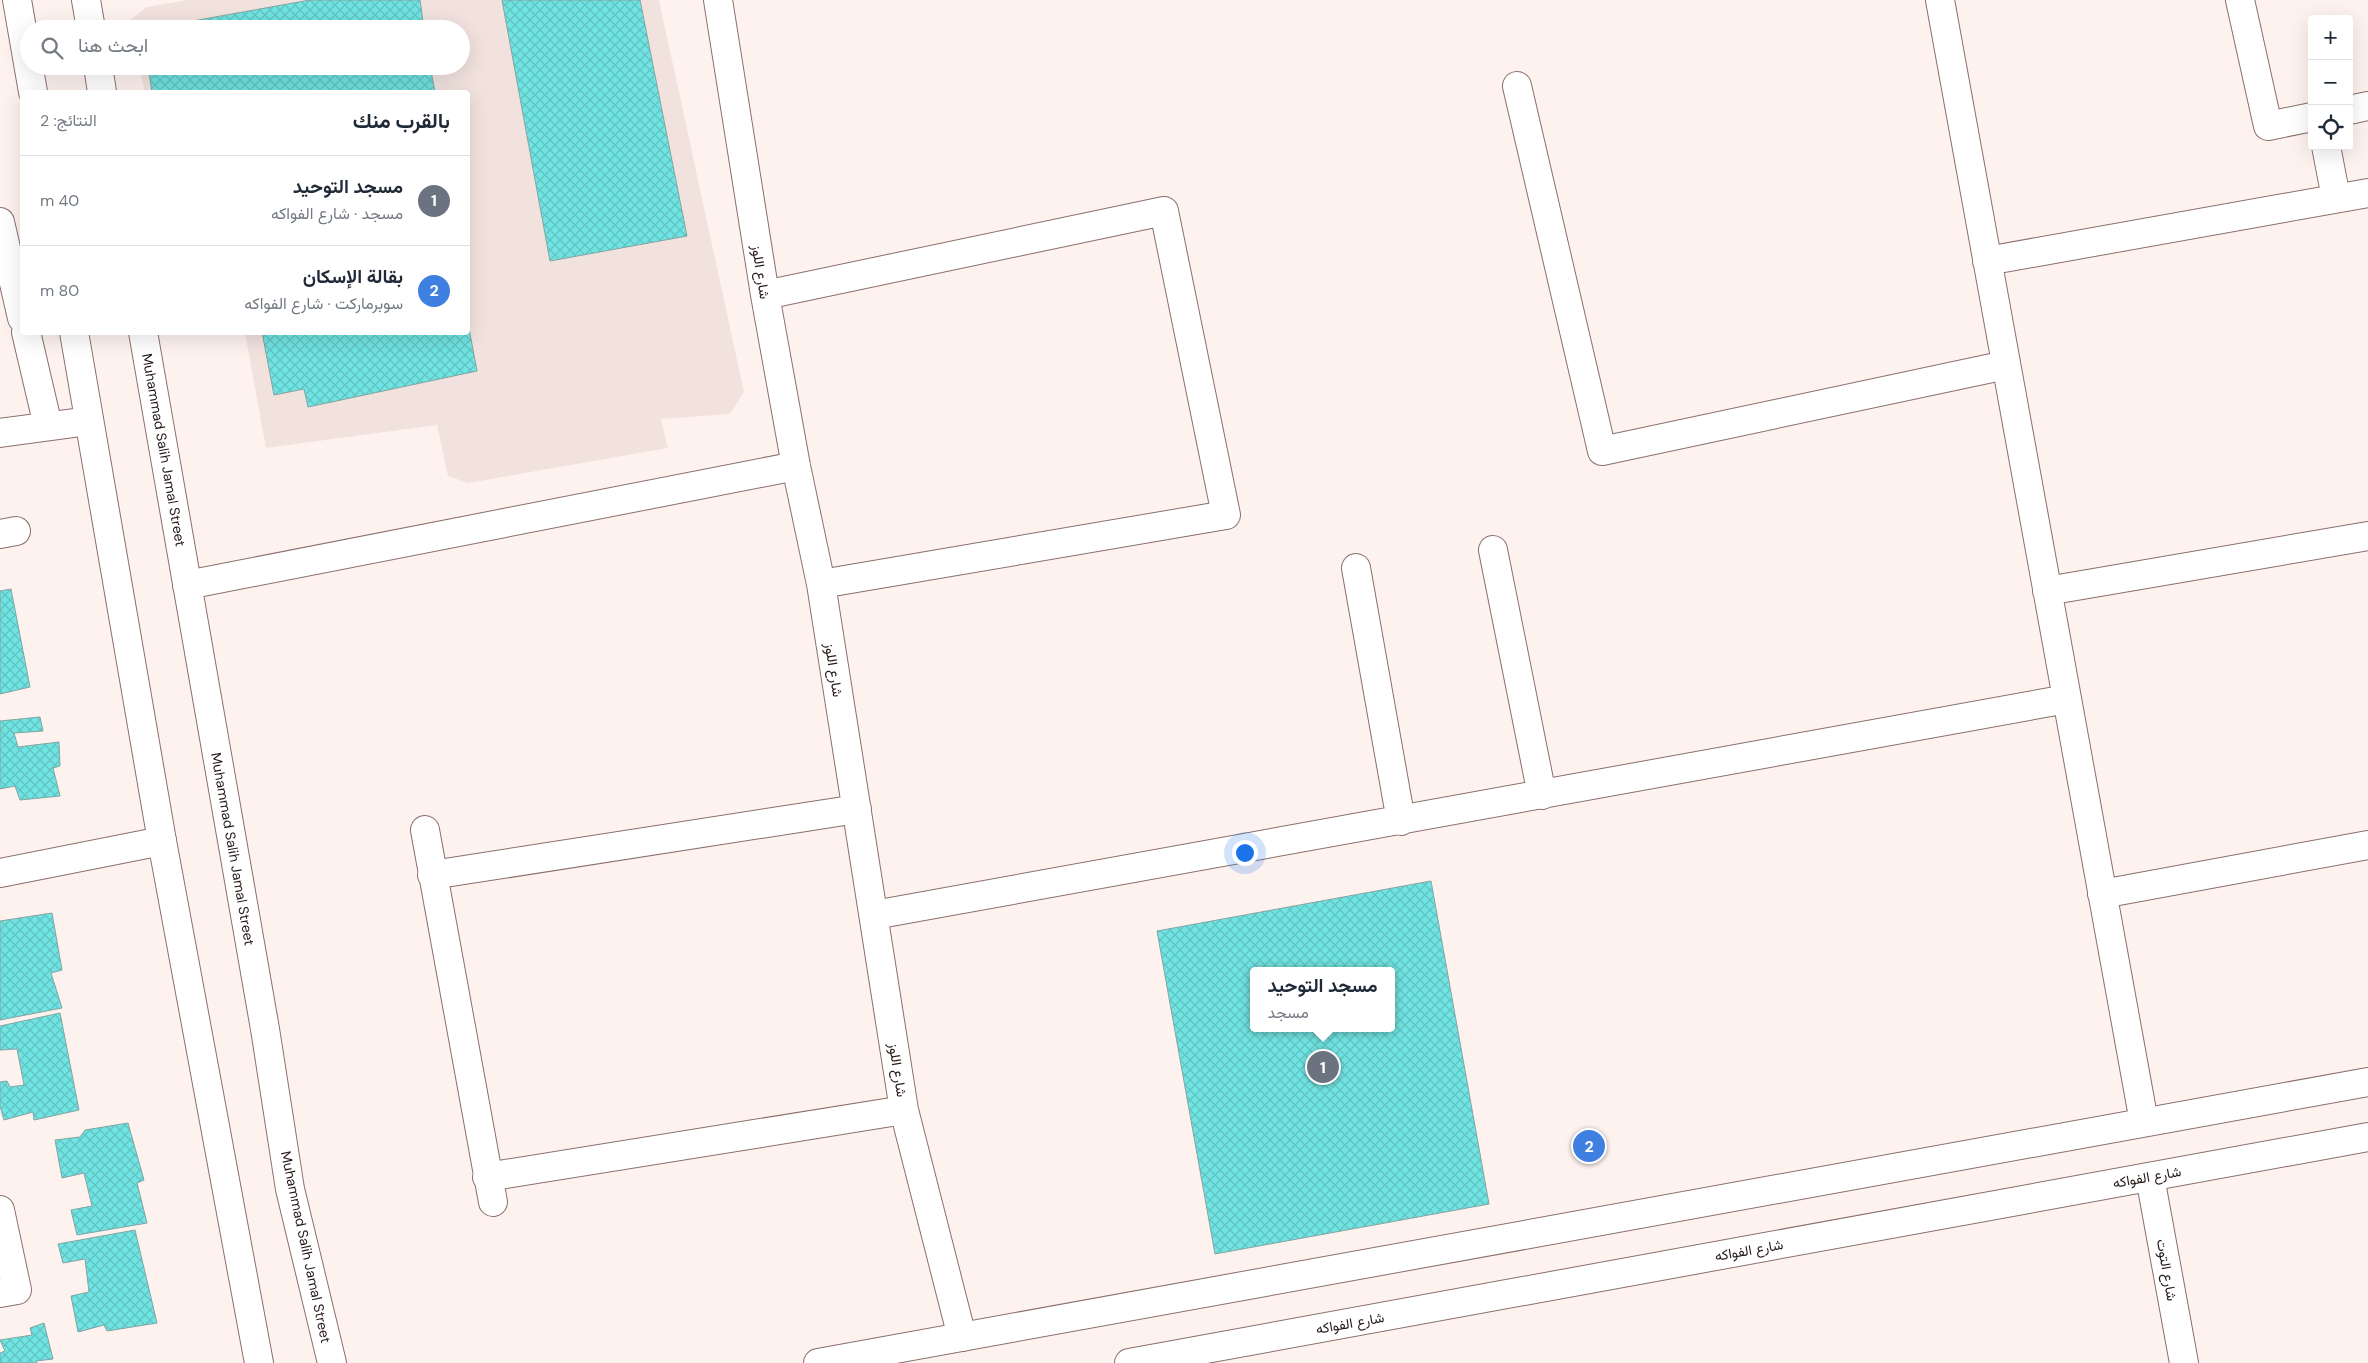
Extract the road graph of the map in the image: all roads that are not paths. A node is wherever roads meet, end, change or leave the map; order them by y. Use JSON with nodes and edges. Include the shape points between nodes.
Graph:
{"nodes":[{"id":1,"x":17,"y":0,"type":"edge"},
{"id":2,"x":86,"y":0,"type":"edge"},
{"id":3,"x":718,"y":0,"type":"edge"},
{"id":4,"x":1940,"y":0,"type":"edge"},
{"id":5,"x":2240,"y":0,"type":"edge"},
{"id":6,"x":20,"y":20,"type":"edge"},
{"id":7,"x":89,"y":20,"type":"edge"},
{"id":8,"x":30,"y":75,"type":"edge"},
{"id":9,"x":99,"y":75,"type":"edge"},
{"id":10,"x":1517,"y":86,"type":"dead end"},
{"id":11,"x":33,"y":90,"type":"edge"},
{"id":12,"x":102,"y":90,"type":"edge"},
{"id":13,"x":2368,"y":106,"type":"edge"},
{"id":14,"x":2353,"y":109,"type":"edge"},
{"id":15,"x":2308,"y":118,"type":"edge"},
{"id":16,"x":2327,"y":150,"type":"edge"},
{"id":17,"x":2368,"y":193,"type":"edge"},
{"id":18,"x":2336,"y":198,"type":"junction"},
{"id":19,"x":0,"y":222,"type":"edge"},
{"id":20,"x":1987,"y":261,"type":"junction"},
{"id":21,"x":765,"y":295,"type":"junction"},
{"id":22,"x":20,"y":309,"type":"edge"},
{"id":23,"x":27,"y":335,"type":"edge"},
{"id":24,"x":75,"y":335,"type":"edge"},
{"id":25,"x":145,"y":335,"type":"edge"},
{"id":26,"x":2006,"y":364,"type":"junction"},
{"id":27,"x":89,"y":421,"type":"junction"},
{"id":28,"x":48,"y":426,"type":"junction"},
{"id":29,"x":0,"y":433,"type":"edge"},
{"id":30,"x":796,"y":466,"type":"junction"},
{"id":31,"x":2368,"y":536,"type":"edge"},
{"id":32,"x":1493,"y":550,"type":"dead end"},
{"id":33,"x":1356,"y":568,"type":"dead end"},
{"id":34,"x":821,"y":584,"type":"junction"},
{"id":35,"x":187,"y":585,"type":"junction"},
{"id":36,"x":2047,"y":590,"type":"junction"},
{"id":37,"x":2067,"y":699,"type":"junction"},
{"id":38,"x":1542,"y":796,"type":"junction"},
{"id":39,"x":857,"y":809,"type":"junction"},
{"id":40,"x":1401,"y":821,"type":"junction"},
{"id":41,"x":425,"y":830,"type":"dead end"},
{"id":42,"x":162,"y":840,"type":"junction"},
{"id":43,"x":2368,"y":845,"type":"edge"},
{"id":44,"x":0,"y":872,"type":"edge"},
{"id":45,"x":432,"y":874,"type":"junction"},
{"id":46,"x":2102,"y":894,"type":"junction"},
{"id":47,"x":874,"y":915,"type":"junction"},
{"id":48,"x":2368,"y":1082,"type":"edge"},
{"id":49,"x":904,"y":1110,"type":"junction"},
{"id":50,"x":2144,"y":1122,"type":"junction"},
{"id":51,"x":2368,"y":1136,"type":"edge"},
{"id":52,"x":2150,"y":1177,"type":"junction"},
{"id":53,"x":0,"y":1210,"type":"edge"},
{"id":54,"x":0,"y":1293,"type":"edge"},
{"id":55,"x":962,"y":1337,"type":"junction"},
{"id":56,"x":259,"y":1363,"type":"edge"},
{"id":57,"x":332,"y":1363,"type":"edge"},
{"id":58,"x":818,"y":1363,"type":"edge"},
{"id":59,"x":1129,"y":1363,"type":"edge"},
{"id":60,"x":2184,"y":1363,"type":"edge"}],
"edges":[{"from":1,"to":6,"type":"street"},
{"from":2,"to":7,"type":"street"},
{"from":3,"to":21,"type":"street","name":"شارع اللوز"},
{"from":4,"to":20,"type":"street"},
{"from":5,"to":15,"type":"street","via":[[2268,126]]},
{"from":8,"to":11,"type":"street"},
{"from":9,"to":12,"type":"street"},
{"from":10,"to":26,"type":"street","via":[[1602,451]]},
{"from":13,"to":14,"type":"street"},
{"from":16,"to":18,"type":"street"},
{"from":17,"to":18,"type":"street"},
{"from":18,"to":20,"type":"street"},
{"from":19,"to":22,"type":"street"},
{"from":20,"to":26,"type":"street"},
{"from":21,"to":30,"type":"street","name":"شارع اللوز"},
{"from":21,"to":34,"type":"street","via":[[1164,212],[1226,515]]},
{"from":23,"to":28,"type":"street"},
{"from":24,"to":27,"type":"street"},
{"from":25,"to":35,"type":"street","name":"Muhammad Salih Jamal Street"},
{"from":26,"to":36,"type":"street"},
{"from":27,"to":28,"type":"street"},
{"from":27,"to":42,"type":"street"},
{"from":28,"to":29,"type":"street"},
{"from":30,"to":34,"type":"street","name":"شارع اللوز"},
{"from":30,"to":35,"type":"street"},
{"from":31,"to":36,"type":"street"},
{"from":32,"to":38,"type":"street"},
{"from":33,"to":40,"type":"street"},
{"from":34,"to":39,"type":"street","name":"شارع اللوز"},
{"from":35,"to":57,"type":"street","name":"Muhammad Salih Jamal Street","via":[[290,1189]]},
{"from":36,"to":37,"type":"street"},
{"from":37,"to":38,"type":"street"},
{"from":37,"to":46,"type":"street"},
{"from":38,"to":40,"type":"street"},
{"from":39,"to":45,"type":"street"},
{"from":39,"to":47,"type":"street","name":"شارع اللوز"},
{"from":40,"to":47,"type":"street"},
{"from":41,"to":45,"type":"street"},
{"from":42,"to":44,"type":"street"},
{"from":42,"to":56,"type":"street"},
{"from":43,"to":46,"type":"street"},
{"from":45,"to":49,"type":"street","via":[[490,1190]]},
{"from":46,"to":50,"type":"street"},
{"from":47,"to":49,"type":"street","name":"شارع اللوز"},
{"from":48,"to":50,"type":"street"},
{"from":49,"to":55,"type":"street","name":"شارع اللوز"},
{"from":50,"to":55,"type":"street"},
{"from":51,"to":52,"type":"street","name":"شارع الفواكه"},
{"from":52,"to":59,"type":"street","name":"شارع الفواكه"},
{"from":52,"to":60,"type":"street","name":"شارع التوت"},
{"from":53,"to":54,"type":"street","via":[[17,1290]]},
{"from":55,"to":58,"type":"street"}]}
